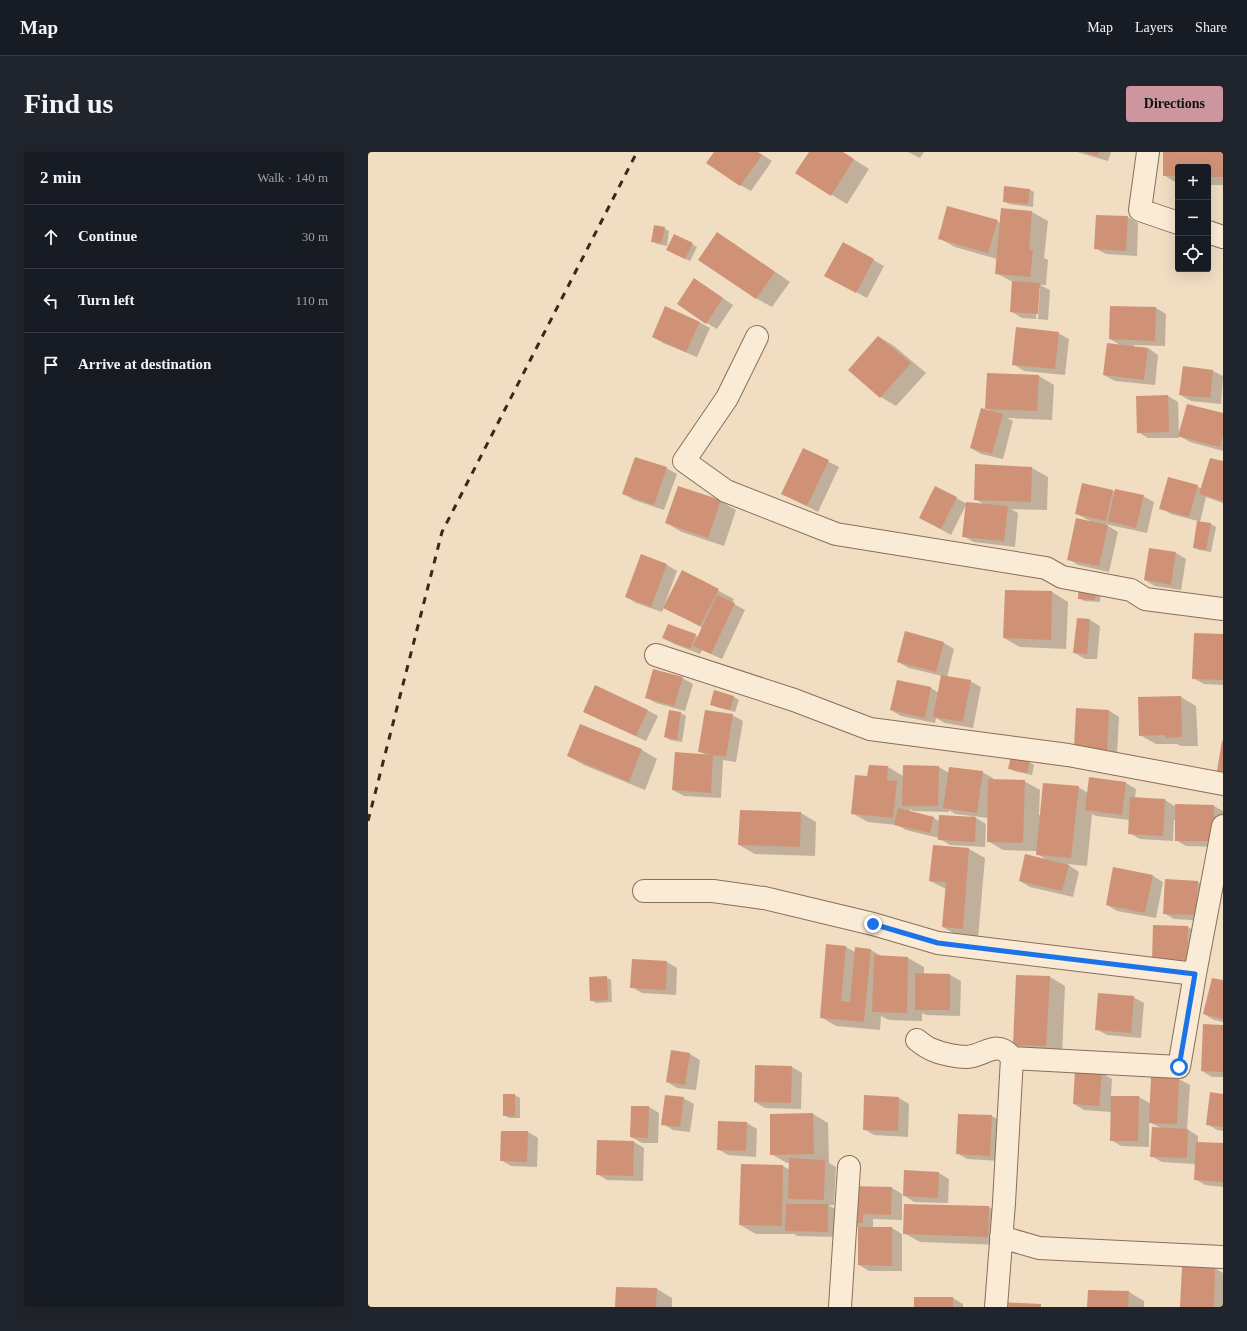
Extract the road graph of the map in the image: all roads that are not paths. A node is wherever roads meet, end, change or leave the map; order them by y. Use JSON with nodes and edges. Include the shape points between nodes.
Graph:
{"nodes":[{"id":1,"x":1148,"y":152,"type":"edge"},
{"id":2,"x":1175,"y":222,"type":"edge"},
{"id":3,"x":1211,"y":233,"type":"edge"},
{"id":4,"x":1223,"y":237,"type":"edge"},
{"id":5,"x":757,"y":338,"type":"dead end"},
{"id":6,"x":1223,"y":609,"type":"edge"},
{"id":7,"x":656,"y":655,"type":"dead end"},
{"id":8,"x":1223,"y":784,"type":"edge"},
{"id":9,"x":1223,"y":826,"type":"edge"},
{"id":10,"x":644,"y":892,"type":"dead end"},
{"id":11,"x":1195,"y":974,"type":"junction"},
{"id":12,"x":916,"y":1040,"type":"dead end"},
{"id":13,"x":1012,"y":1058,"type":"junction"},
{"id":14,"x":849,"y":1167,"type":"dead end"},
{"id":15,"x":1001,"y":1237,"type":"junction"},
{"id":16,"x":1223,"y":1256,"type":"edge"},
{"id":17,"x":840,"y":1307,"type":"edge"},
{"id":18,"x":996,"y":1307,"type":"edge"}],
"edges":[{"from":1,"to":2,"type":"street","via":[[1140,210]]},
{"from":3,"to":4,"type":"street"},
{"from":5,"to":6,"type":"street","via":[[727,398],[684,461],[726,491],[836,534],[1046,568],[1062,576],[1131,590],[1145,599]]},
{"from":7,"to":8,"type":"street","via":[[794,700],[870,729],[1068,755]]},
{"from":9,"to":11,"type":"street"},
{"from":10,"to":11,"type":"street","via":[[714,892],[764,898],[873,924],[938,943]]},
{"from":11,"to":13,"type":"street","via":[[1179,1067]]},
{"from":12,"to":13,"type":"street","via":[[933,1050],[953,1055],[968,1057],[990,1049],[998,1049],[1008,1052]]},
{"from":13,"to":15,"type":"street"},
{"from":14,"to":17,"type":"street"},
{"from":15,"to":16,"type":"street","via":[[1039,1248]]},
{"from":15,"to":18,"type":"street"}]}
